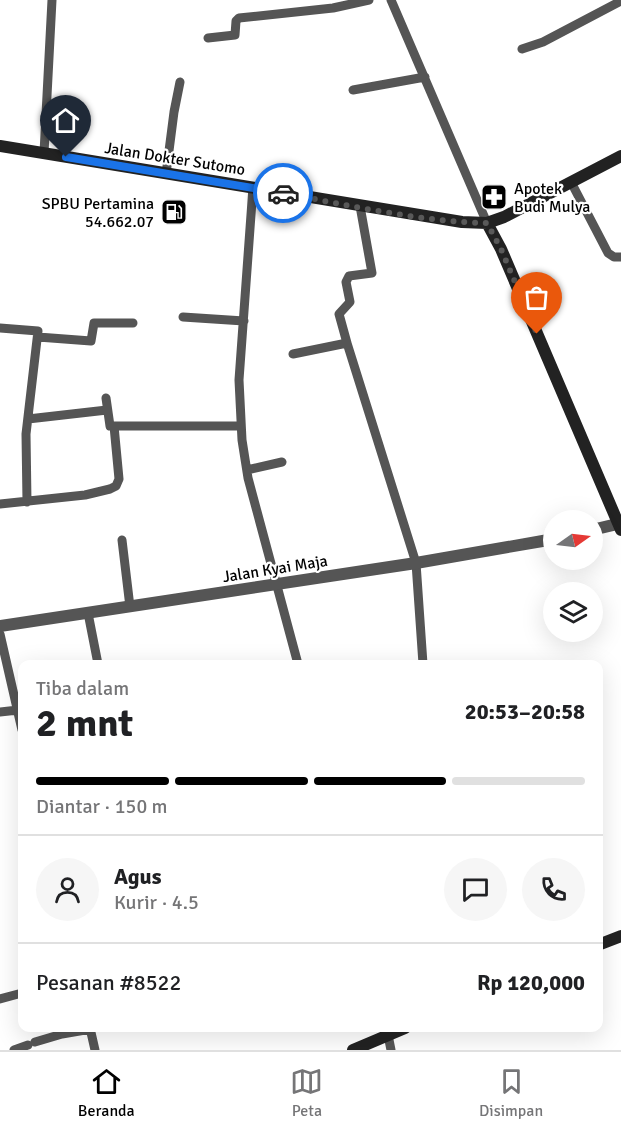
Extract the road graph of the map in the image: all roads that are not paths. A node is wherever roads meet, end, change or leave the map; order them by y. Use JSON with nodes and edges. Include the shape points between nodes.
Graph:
{"nodes":[{"id":1,"x":52,"y":0,"type":"edge"},
{"id":2,"x":369,"y":0,"type":"edge"},
{"id":3,"x":392,"y":0,"type":"edge"},
{"id":4,"x":621,"y":1,"type":"edge"},
{"id":5,"x":208,"y":38,"type":"dead end"},
{"id":6,"x":522,"y":49,"type":"dead end"},
{"id":7,"x":425,"y":77,"type":"junction"},
{"id":8,"x":180,"y":82,"type":"dead end"},
{"id":9,"x":353,"y":90,"type":"dead end"},
{"id":10,"x":0,"y":146,"type":"edge"},
{"id":11,"x":44,"y":153,"type":"junction"},
{"id":12,"x":621,"y":156,"type":"edge"},
{"id":13,"x":166,"y":174,"type":"junction"},
{"id":14,"x":571,"y":182,"type":"junction"},
{"id":15,"x":254,"y":187,"type":"junction"},
{"id":16,"x":360,"y":206,"type":"junction"},
{"id":17,"x":487,"y":223,"type":"junction"},
{"id":18,"x":621,"y":257,"type":"edge"},
{"id":19,"x":183,"y":317,"type":"dead end"},
{"id":20,"x":244,"y":321,"type":"junction"},
{"id":21,"x":133,"y":323,"type":"dead end"},
{"id":22,"x":0,"y":328,"type":"edge"},
{"id":23,"x":38,"y":337,"type":"junction"},
{"id":24,"x":347,"y":343,"type":"junction"},
{"id":25,"x":293,"y":354,"type":"dead end"},
{"id":26,"x":106,"y":398,"type":"dead end"},
{"id":27,"x":107,"y":410,"type":"junction"},
{"id":28,"x":28,"y":419,"type":"junction"},
{"id":29,"x":114,"y":426,"type":"junction"},
{"id":30,"x":241,"y":426,"type":"junction"},
{"id":31,"x":282,"y":462,"type":"dead end"},
{"id":32,"x":247,"y":470,"type":"junction"},
{"id":33,"x":27,"y":502,"type":"junction"},
{"id":34,"x":0,"y":504,"type":"edge"},
{"id":35,"x":620,"y":526,"type":"edge"},
{"id":36,"x":603,"y":528,"type":"edge"},
{"id":37,"x":122,"y":540,"type":"dead end"},
{"id":38,"x":543,"y":541,"type":"edge"},
{"id":39,"x":416,"y":563,"type":"junction"},
{"id":40,"x":275,"y":585,"type":"junction"},
{"id":41,"x":130,"y":607,"type":"junction"},
{"id":42,"x":88,"y":613,"type":"junction"},
{"id":43,"x":0,"y":626,"type":"edge"},
{"id":44,"x":0,"y":634,"type":"edge"},
{"id":45,"x":97,"y":660,"type":"edge"},
{"id":46,"x":297,"y":660,"type":"edge"},
{"id":47,"x":423,"y":660,"type":"edge"},
{"id":48,"x":18,"y":710,"type":"joint"},
{"id":49,"x":0,"y":712,"type":"edge"},
{"id":50,"x":621,"y":936,"type":"edge"},
{"id":51,"x":603,"y":943,"type":"edge"},
{"id":52,"x":18,"y":994,"type":"edge"},
{"id":53,"x":0,"y":999,"type":"edge"},
{"id":54,"x":72,"y":1032,"type":"edge"},
{"id":55,"x":92,"y":1032,"type":"edge"},
{"id":56,"x":395,"y":1032,"type":"edge"},
{"id":57,"x":388,"y":1035,"type":"junction"},
{"id":58,"x":14,"y":1050,"type":"edge"},
{"id":59,"x":95,"y":1050,"type":"edge"},
{"id":60,"x":353,"y":1050,"type":"edge"},
{"id":61,"x":391,"y":1050,"type":"edge"}],
"edges":[{"from":1,"to":11,"type":"street"},
{"from":2,"to":5,"type":"street","via":[[239,18],[235,35]]},
{"from":3,"to":7,"type":"street"},
{"from":4,"to":6,"type":"street"},
{"from":7,"to":9,"type":"street"},
{"from":7,"to":17,"type":"street"},
{"from":8,"to":13,"type":"street"},
{"from":10,"to":11,"type":"main road","name":"Jalan Dokter Sutomo"},
{"from":11,"to":13,"type":"main road","name":"Jalan Dokter Sutomo"},
{"from":12,"to":14,"type":"main road"},
{"from":13,"to":15,"type":"main road","name":"Jalan Dokter Sutomo"},
{"from":14,"to":17,"type":"main road"},
{"from":14,"to":18,"type":"street","via":[[608,253]]},
{"from":15,"to":16,"type":"main road","name":"Jalan Dokter Sutomo"},
{"from":15,"to":20,"type":"street"},
{"from":16,"to":17,"type":"main road","name":"Jalan Dokter Sutomo"},
{"from":16,"to":24,"type":"street","via":[[372,273],[349,276],[346,282],[350,302],[339,314]]},
{"from":17,"to":35,"type":"main road"},
{"from":19,"to":20,"type":"street"},
{"from":20,"to":30,"type":"street","via":[[238,380]]},
{"from":21,"to":23,"type":"street","via":[[94,323],[91,341]]},
{"from":22,"to":23,"type":"street","via":[[38,331]]},
{"from":23,"to":28,"type":"street"},
{"from":24,"to":25,"type":"street"},
{"from":24,"to":39,"type":"street"},
{"from":26,"to":27,"type":"street"},
{"from":27,"to":28,"type":"street"},
{"from":27,"to":29,"type":"street","via":[[108,424]]},
{"from":28,"to":33,"type":"street"},
{"from":29,"to":30,"type":"street"},
{"from":29,"to":33,"type":"street","via":[[119,479],[116,486],[85,495]]},
{"from":30,"to":32,"type":"street"},
{"from":31,"to":32,"type":"street"},
{"from":32,"to":40,"type":"street"},
{"from":33,"to":34,"type":"street"},
{"from":35,"to":36,"type":"street"},
{"from":37,"to":41,"type":"street"},
{"from":38,"to":39,"type":"street","name":"Jalan Kyai Maja"},
{"from":39,"to":40,"type":"street","name":"Jalan Kyai Maja"},
{"from":39,"to":47,"type":"street"},
{"from":40,"to":41,"type":"street","name":"Jalan Kyai Maja"},
{"from":40,"to":46,"type":"street"},
{"from":41,"to":42,"type":"street","name":"Jalan Kyai Maja"},
{"from":42,"to":43,"type":"street","name":"Jalan Kyai Maja"},
{"from":42,"to":45,"type":"street"},
{"from":44,"to":48,"type":"street"},
{"from":48,"to":49,"type":"street"},
{"from":50,"to":51,"type":"main road"},
{"from":52,"to":53,"type":"street"},
{"from":54,"to":58,"type":"street"},
{"from":55,"to":59,"type":"street"},
{"from":56,"to":57,"type":"main road"},
{"from":57,"to":60,"type":"main road"},
{"from":57,"to":61,"type":"street"}]}
